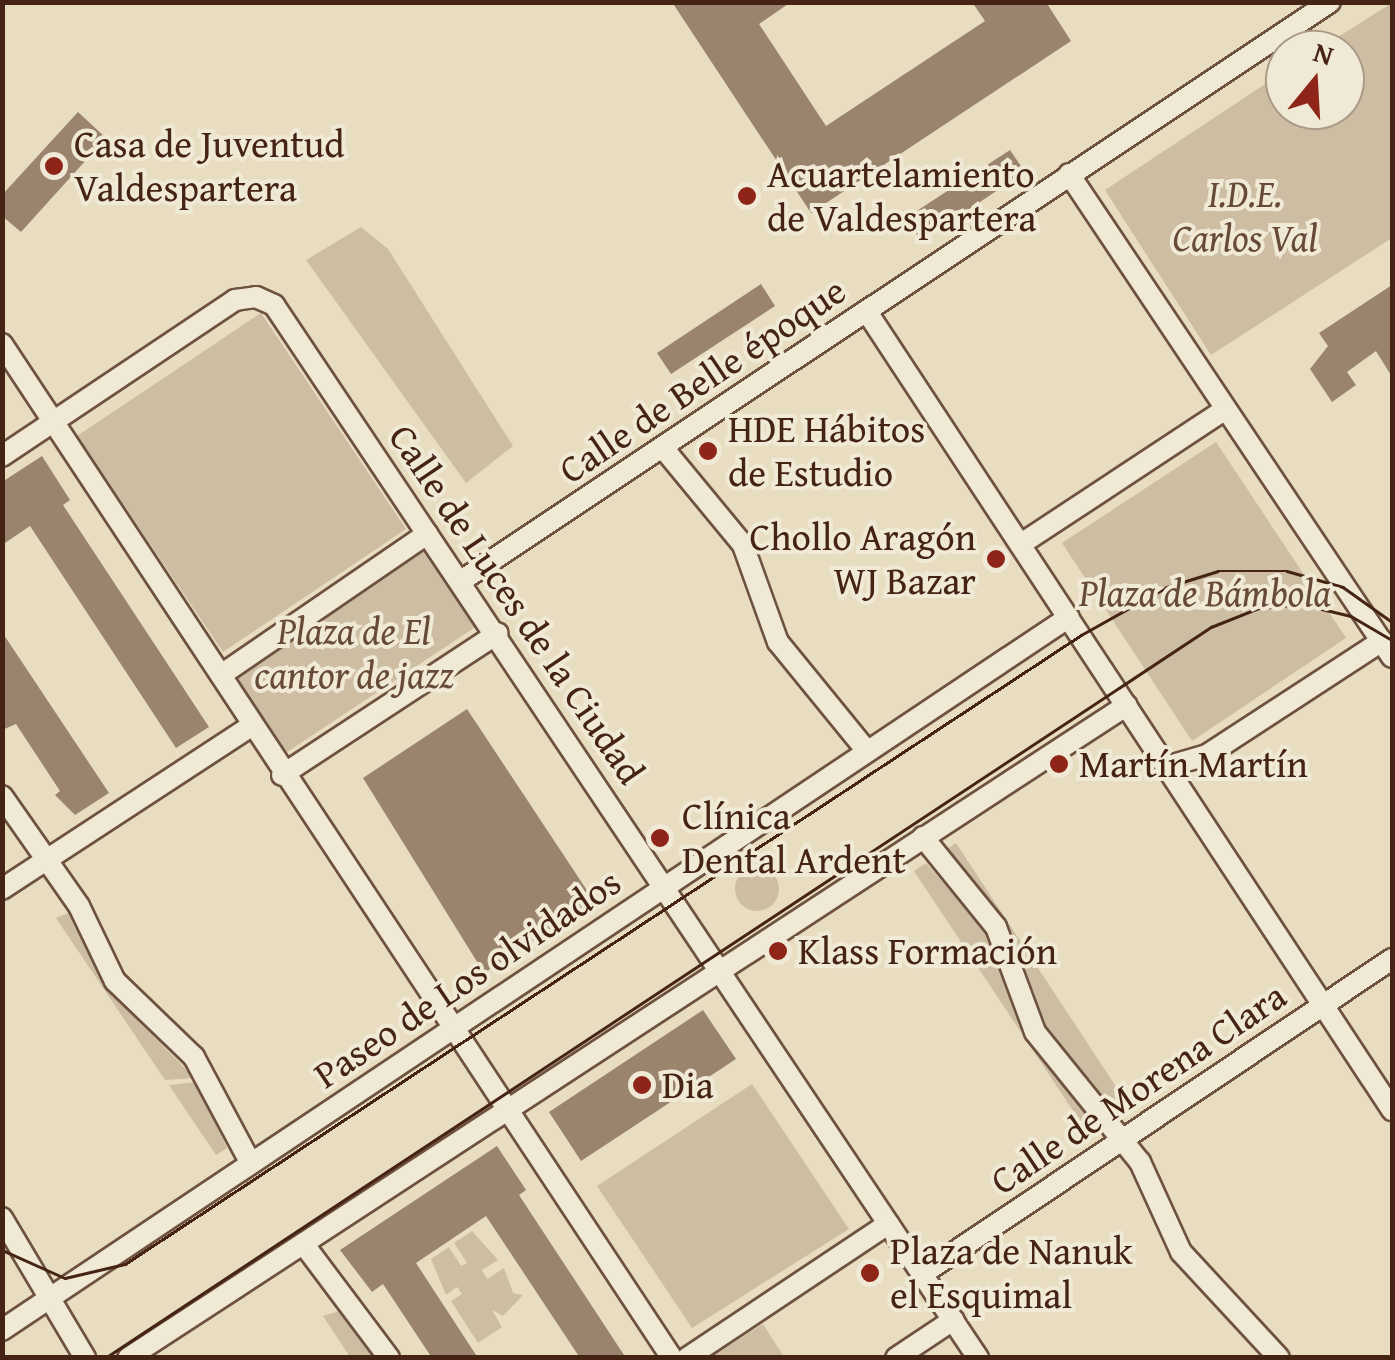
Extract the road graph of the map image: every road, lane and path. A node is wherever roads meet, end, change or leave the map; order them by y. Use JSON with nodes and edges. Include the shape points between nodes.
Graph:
{"nodes":[{"id":1,"x":1330,"y":2,"type":"edge"},
{"id":2,"x":1069,"y":174,"type":"junction"},
{"id":3,"x":869,"y":315,"type":"junction"},
{"id":4,"x":2,"y":344,"type":"edge"},
{"id":5,"x":1224,"y":410,"type":"junction"},
{"id":6,"x":54,"y":422,"type":"junction"},
{"id":7,"x":664,"y":449,"type":"junction"},
{"id":8,"x":2,"y":456,"type":"edge"},
{"id":9,"x":426,"y":534,"type":"junction"},
{"id":10,"x":1020,"y":544,"type":"junction"},
{"id":11,"x":461,"y":582,"type":"junction"},
{"id":12,"x":1069,"y":617,"type":"junction"},
{"id":13,"x":498,"y":633,"type":"junction"},
{"id":14,"x":1387,"y":649,"type":"edge"},
{"id":15,"x":222,"y":675,"type":"junction"},
{"id":16,"x":1127,"y":705,"type":"junction"},
{"id":17,"x":250,"y":726,"type":"junction"},
{"id":18,"x":867,"y":751,"type":"junction"},
{"id":19,"x":1169,"y":766,"type":"junction"},
{"id":20,"x":282,"y":774,"type":"junction"},
{"id":21,"x":2,"y":796,"type":"edge"},
{"id":22,"x":924,"y":837,"type":"junction"},
{"id":23,"x":48,"y":860,"type":"junction"},
{"id":24,"x":664,"y":888,"type":"junction"},
{"id":25,"x":2,"y":889,"type":"edge"},
{"id":26,"x":1392,"y":959,"type":"edge"},
{"id":27,"x":718,"y":970,"type":"junction"},
{"id":28,"x":1324,"y":1006,"type":"junction"},
{"id":29,"x":453,"y":1028,"type":"junction"},
{"id":30,"x":510,"y":1109,"type":"junction"},
{"id":31,"x":1392,"y":1110,"type":"edge"},
{"id":32,"x":1124,"y":1139,"type":"junction"},
{"id":33,"x":249,"y":1160,"type":"junction"},
{"id":34,"x":2,"y":1218,"type":"edge"},
{"id":35,"x":888,"y":1224,"type":"junction"},
{"id":36,"x":304,"y":1246,"type":"junction"},
{"id":37,"x":922,"y":1274,"type":"junction"},
{"id":38,"x":46,"y":1299,"type":"junction"},
{"id":39,"x":952,"y":1320,"type":"junction"},
{"id":40,"x":2,"y":1330,"type":"edge"},
{"id":41,"x":85,"y":1358,"type":"edge"},
{"id":42,"x":128,"y":1358,"type":"edge"},
{"id":43,"x":389,"y":1358,"type":"edge"},
{"id":44,"x":672,"y":1358,"type":"edge"},
{"id":45,"x":687,"y":1358,"type":"edge"},
{"id":46,"x":896,"y":1358,"type":"edge"},
{"id":47,"x":978,"y":1358,"type":"edge"},
{"id":48,"x":1279,"y":1358,"type":"edge"}],
"edges":[{"from":1,"to":2,"type":"street","name":"Calle de Belle époque"},
{"from":2,"to":3,"type":"street","name":"Calle de Belle époque","via":[[883,297]]},
{"from":2,"to":5,"type":"street"},
{"from":3,"to":7,"type":"street","name":"Calle de Belle époque"},
{"from":3,"to":10,"type":"street"},
{"from":4,"to":6,"type":"street"},
{"from":5,"to":10,"type":"street"},
{"from":5,"to":14,"type":"street"},
{"from":6,"to":8,"type":"street"},
{"from":6,"to":9,"type":"street","name":"Calle de Luces de la Ciudad","via":[[228,304],[256,297],[278,310]]},
{"from":6,"to":15,"type":"street"},
{"from":7,"to":11,"type":"street","name":"Calle de Belle époque"},
{"from":7,"to":18,"type":"street","via":[[742,545],[784,650]]},
{"from":9,"to":11,"type":"street","name":"Calle de Luces de la Ciudad"},
{"from":9,"to":15,"type":"street"},
{"from":10,"to":12,"type":"street"},
{"from":11,"to":13,"type":"street","name":"Calle de Luces de la Ciudad"},
{"from":12,"to":16,"type":"street"},
{"from":12,"to":18,"type":"street","name":"Paseo de Los olvidados"},
{"from":13,"to":20,"type":"street"},
{"from":13,"to":24,"type":"street","name":"Calle de Luces de la Ciudad"},
{"from":14,"to":19,"type":"street","via":[[1207,755]]},
{"from":15,"to":17,"type":"street"},
{"from":16,"to":19,"type":"street"},
{"from":16,"to":22,"type":"street"},
{"from":17,"to":20,"type":"street"},
{"from":17,"to":23,"type":"street"},
{"from":18,"to":24,"type":"street","name":"Paseo de Los olvidados"},
{"from":19,"to":28,"type":"street"},
{"from":20,"to":29,"type":"street"},
{"from":21,"to":23,"type":"street"},
{"from":22,"to":27,"type":"street"},
{"from":22,"to":32,"type":"street","via":[[996,927],[1035,1032]]},
{"from":23,"to":25,"type":"street"},
{"from":23,"to":33,"type":"street","via":[[115,981],[194,1057]]},
{"from":24,"to":27,"type":"street","name":"Calle de Luces de la Ciudad"},
{"from":24,"to":29,"type":"street","name":"Paseo de Los olvidados"},
{"from":26,"to":28,"type":"street","name":"Calle de Morena Clara"},
{"from":27,"to":30,"type":"street"},
{"from":27,"to":35,"type":"street","name":"Calle de Luces de la Ciudad"},
{"from":28,"to":31,"type":"street"},
{"from":28,"to":32,"type":"street","name":"Calle de Morena Clara"},
{"from":29,"to":30,"type":"street"},
{"from":29,"to":33,"type":"street","name":"Paseo de Los olvidados"},
{"from":30,"to":36,"type":"street"},
{"from":30,"to":44,"type":"street"},
{"from":32,"to":37,"type":"street","name":"Calle de Morena Clara"},
{"from":32,"to":48,"type":"street","via":[[1181,1252]]},
{"from":33,"to":38,"type":"street","name":"Paseo de Los olvidados"},
{"from":34,"to":38,"type":"street"},
{"from":35,"to":37,"type":"street","name":"Calle de Luces de la Ciudad"},
{"from":35,"to":45,"type":"street"},
{"from":36,"to":42,"type":"street"},
{"from":36,"to":43,"type":"street"},
{"from":37,"to":39,"type":"street","name":"Calle de Luces de la Ciudad"},
{"from":38,"to":40,"type":"street","name":"Paseo de Los olvidados"},
{"from":38,"to":41,"type":"street"},
{"from":39,"to":46,"type":"street"},
{"from":39,"to":47,"type":"street","name":"Calle de Luces de la Ciudad"}]}
